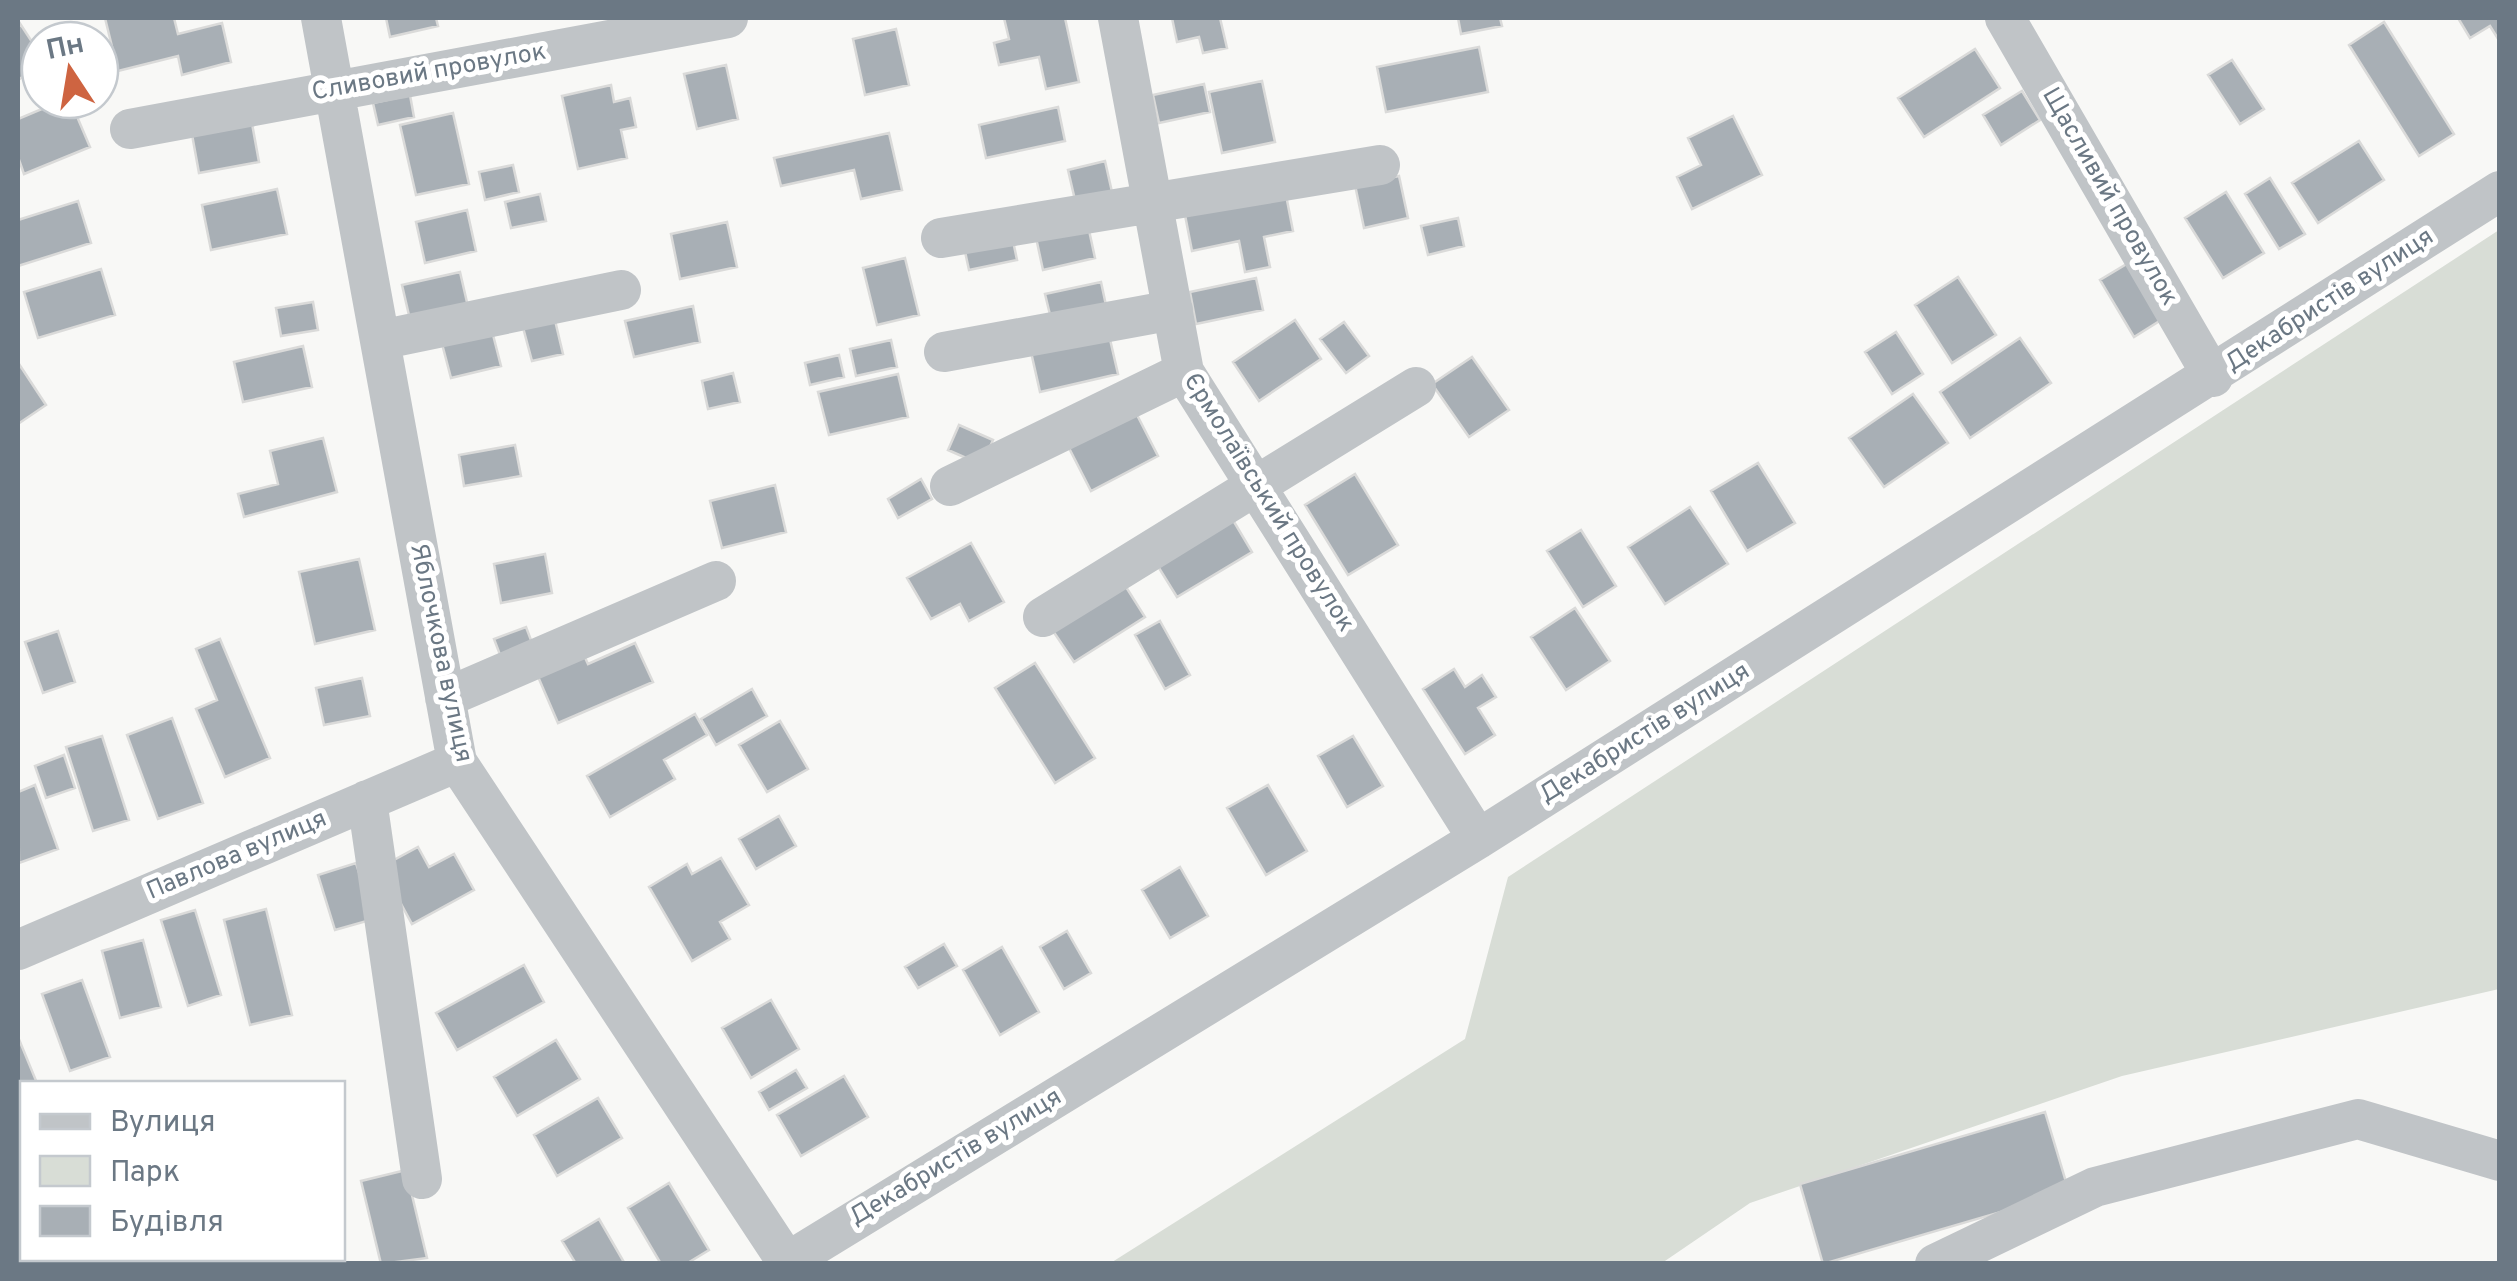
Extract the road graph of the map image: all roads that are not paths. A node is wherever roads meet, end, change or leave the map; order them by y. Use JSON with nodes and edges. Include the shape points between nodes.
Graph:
{"nodes":[{"id":1,"x":321,"y":18,"type":"edge"},
{"id":2,"x":728,"y":18,"type":"edge"},
{"id":3,"x":1118,"y":18,"type":"edge"},
{"id":4,"x":2006,"y":18,"type":"edge"},
{"id":5,"x":334,"y":90,"type":"junction"},
{"id":6,"x":130,"y":129,"type":"dead end"},
{"id":7,"x":1380,"y":165,"type":"dead end"},
{"id":8,"x":2500,"y":191,"type":"edge"},
{"id":9,"x":1153,"y":206,"type":"junction"},
{"id":10,"x":941,"y":238,"type":"dead end"},
{"id":11,"x":621,"y":290,"type":"dead end"},
{"id":12,"x":1172,"y":310,"type":"junction"},
{"id":13,"x":380,"y":340,"type":"junction"},
{"id":14,"x":944,"y":352,"type":"dead end"},
{"id":15,"x":1184,"y":372,"type":"junction"},
{"id":16,"x":2213,"y":377,"type":"junction"},
{"id":17,"x":1416,"y":387,"type":"dead end"},
{"id":18,"x":950,"y":486,"type":"dead end"},
{"id":19,"x":1256,"y":486,"type":"junction"},
{"id":20,"x":716,"y":581,"type":"dead end"},
{"id":21,"x":1043,"y":617,"type":"dead end"},
{"id":22,"x":446,"y":698,"type":"junction"},
{"id":23,"x":457,"y":762,"type":"junction"},
{"id":24,"x":367,"y":800,"type":"junction"},
{"id":25,"x":1478,"y":839,"type":"junction"},
{"id":26,"x":18,"y":950,"type":"edge"},
{"id":27,"x":2500,"y":1160,"type":"edge"},
{"id":28,"x":422,"y":1179,"type":"dead end"},
{"id":29,"x":785,"y":1262,"type":"edge"},
{"id":30,"x":1935,"y":1264,"type":"edge"}],
"edges":[{"from":1,"to":5,"type":"street","name":"Яблочкова вулиця"},
{"from":2,"to":5,"type":"street","name":"Сливовий провулок"},
{"from":3,"to":9,"type":"street","name":"Єрмолаївський провулок"},
{"from":4,"to":16,"type":"street","name":"Щасливий провулок"},
{"from":5,"to":6,"type":"street","name":"Сливовий провулок"},
{"from":5,"to":13,"type":"street","name":"Яблочкова вулиця"},
{"from":7,"to":9,"type":"street"},
{"from":8,"to":16,"type":"street","name":"Декабристів вулиця"},
{"from":9,"to":10,"type":"street"},
{"from":9,"to":12,"type":"street","name":"Єрмолаївський провулок"},
{"from":11,"to":13,"type":"street"},
{"from":12,"to":14,"type":"street"},
{"from":12,"to":15,"type":"street","name":"Єрмолаївський провулок"},
{"from":13,"to":22,"type":"street","name":"Яблочкова вулиця"},
{"from":15,"to":18,"type":"street"},
{"from":15,"to":19,"type":"street","name":"Єрмолаївський провулок"},
{"from":16,"to":25,"type":"street","name":"Декабристів вулиця"},
{"from":17,"to":19,"type":"street"},
{"from":19,"to":21,"type":"street"},
{"from":19,"to":25,"type":"street","name":"Єрмолаївський провулок"},
{"from":20,"to":22,"type":"street"},
{"from":22,"to":23,"type":"street","name":"Яблочкова вулиця"},
{"from":23,"to":24,"type":"street","name":"Павлова вулиця"},
{"from":23,"to":29,"type":"street","name":"Яблочкова вулиця"},
{"from":24,"to":26,"type":"street","name":"Павлова вулиця"},
{"from":24,"to":28,"type":"street"},
{"from":25,"to":29,"type":"street","name":"Декабристів вулиця"},
{"from":27,"to":30,"type":"street","via":[[2358,1119],[2096,1187]]}]}
